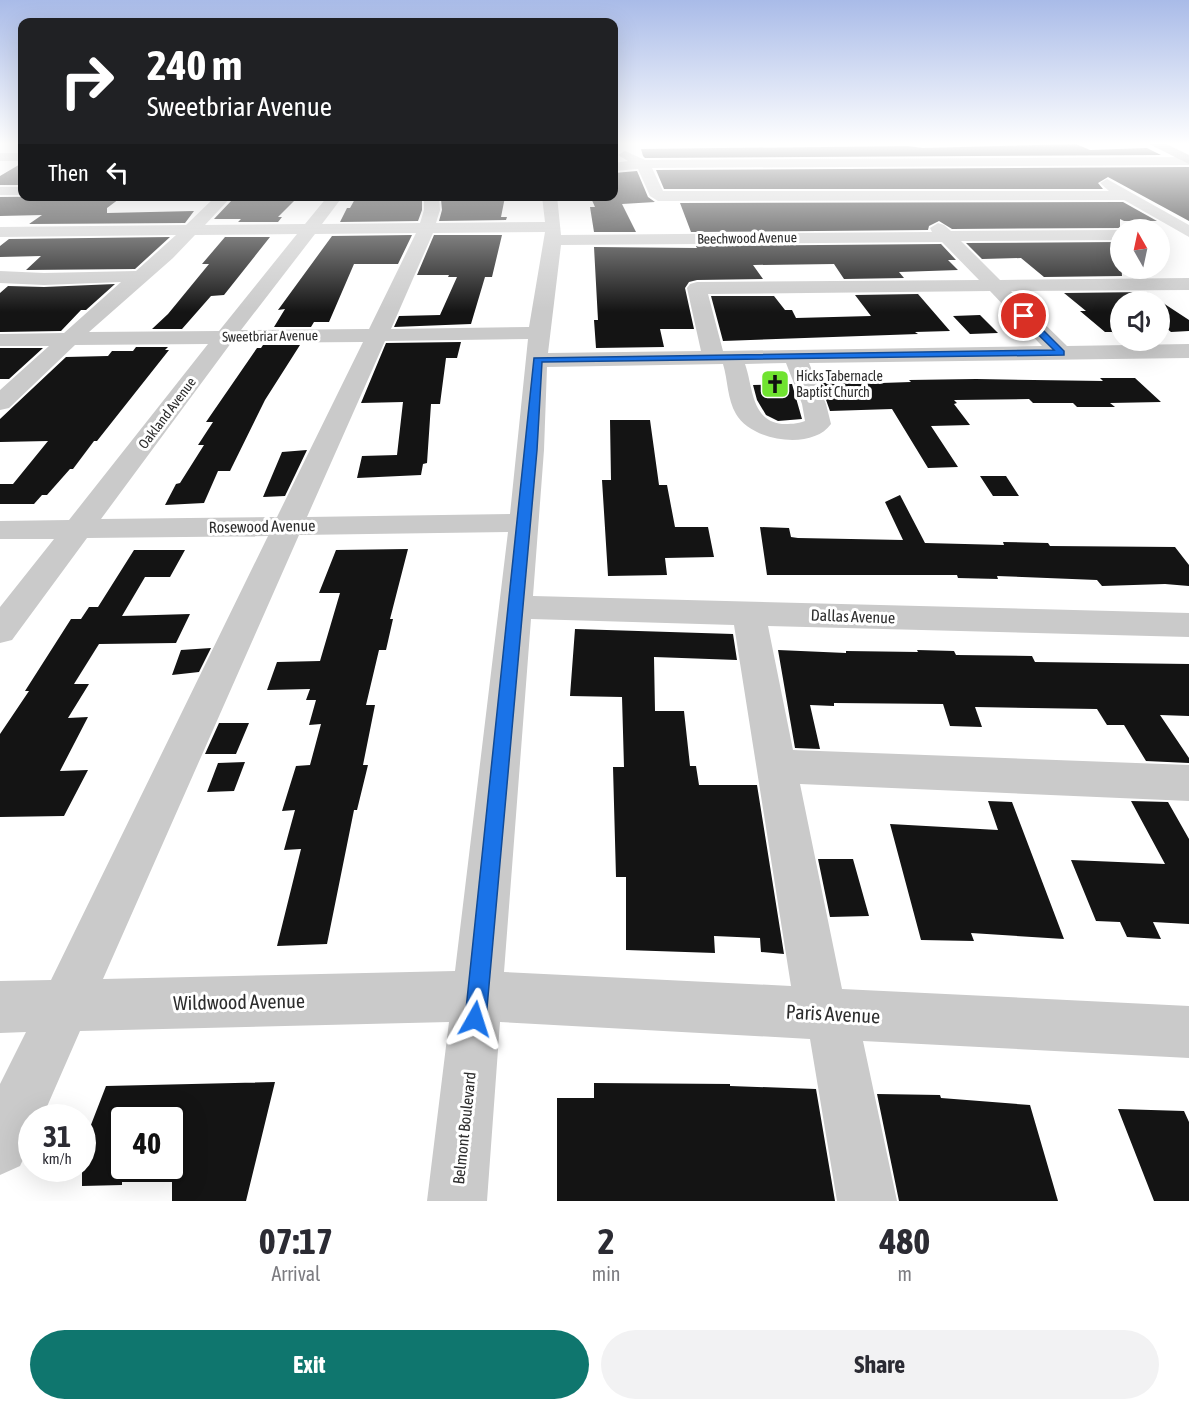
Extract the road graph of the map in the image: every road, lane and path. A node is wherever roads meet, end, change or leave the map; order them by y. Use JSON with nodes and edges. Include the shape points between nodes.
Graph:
{"nodes":[{"id":1,"x":663,"y":200,"type":"edge"},
{"id":2,"x":772,"y":200,"type":"edge"},
{"id":3,"x":910,"y":200,"type":"edge"},
{"id":4,"x":1136,"y":200,"type":"edge"},
{"id":5,"x":220,"y":201,"type":"edge"},
{"id":6,"x":332,"y":201,"type":"edge"},
{"id":7,"x":431,"y":201,"type":"edge"},
{"id":8,"x":1143,"y":204,"type":"junction"},
{"id":9,"x":1171,"y":204,"type":"dead end"},
{"id":10,"x":552,"y":221,"type":"edge"},
{"id":11,"x":427,"y":228,"type":"junction"},
{"id":12,"x":308,"y":229,"type":"junction"},
{"id":13,"x":191,"y":230,"type":"junction"},
{"id":14,"x":0,"y":232,"type":"edge"},
{"id":15,"x":1189,"y":233,"type":"edge"},
{"id":16,"x":1170,"y":234,"type":"edge"},
{"id":17,"x":1110,"y":235,"type":"edge"},
{"id":18,"x":946,"y":236,"type":"junction"},
{"id":19,"x":686,"y":246,"type":"junction"},
{"id":20,"x":140,"y":276,"type":"junction"},
{"id":21,"x":0,"y":277,"type":"edge"},
{"id":22,"x":1189,"y":284,"type":"edge"},
{"id":23,"x":994,"y":286,"type":"junction"},
{"id":24,"x":697,"y":288,"type":"junction"},
{"id":25,"x":379,"y":335,"type":"junction"},
{"id":26,"x":225,"y":337,"type":"junction"},
{"id":27,"x":0,"y":339,"type":"edge"},
{"id":28,"x":71,"y":339,"type":"junction"},
{"id":29,"x":538,"y":346,"type":"junction"},
{"id":30,"x":1189,"y":351,"type":"edge"},
{"id":31,"x":1061,"y":353,"type":"junction"},
{"id":32,"x":795,"y":357,"type":"junction"},
{"id":33,"x":723,"y":358,"type":"junction"},
{"id":34,"x":0,"y":403,"type":"edge"},
{"id":35,"x":524,"y":523,"type":"junction"},
{"id":36,"x":289,"y":526,"type":"junction"},
{"id":37,"x":79,"y":529,"type":"junction"},
{"id":38,"x":0,"y":530,"type":"edge"},
{"id":39,"x":516,"y":607,"type":"junction"},
{"id":40,"x":748,"y":613,"type":"junction"},
{"id":41,"x":1189,"y":625,"type":"edge"},
{"id":42,"x":0,"y":631,"type":"edge"},
{"id":43,"x":777,"y":766,"type":"junction"},
{"id":44,"x":1189,"y":783,"type":"edge"},
{"id":45,"x":477,"y":996,"type":"junction"},
{"id":46,"x":65,"y":1006,"type":"junction"},
{"id":47,"x":0,"y":1007,"type":"edge"},
{"id":48,"x":827,"y":1014,"type":"junction"},
{"id":49,"x":1189,"y":1032,"type":"edge"},
{"id":50,"x":0,"y":1146,"type":"edge"},
{"id":51,"x":457,"y":1201,"type":"edge"},
{"id":52,"x":867,"y":1201,"type":"edge"}],
"edges":[{"from":1,"to":2,"type":"street","via":[[668,204]]},
{"from":3,"to":18,"type":"street"},
{"from":4,"to":8,"type":"street"},
{"from":5,"to":13,"type":"street"},
{"from":6,"to":12,"type":"street","name":"Oakland Avenue"},
{"from":7,"to":11,"type":"street"},
{"from":8,"to":9,"type":"street"},
{"from":8,"to":15,"type":"street"},
{"from":10,"to":11,"type":"street","name":"Beechwood Avenue"},
{"from":10,"to":19,"type":"street","name":"Beechwood Avenue"},
{"from":10,"to":29,"type":"street","name":"Belmont Boulevard"},
{"from":11,"to":12,"type":"street","name":"Beechwood Avenue"},
{"from":11,"to":25,"type":"street"},
{"from":12,"to":13,"type":"street","name":"Beechwood Avenue"},
{"from":12,"to":26,"type":"street","name":"Oakland Avenue"},
{"from":13,"to":14,"type":"street","name":"Beechwood Avenue"},
{"from":13,"to":20,"type":"street"},
{"from":15,"to":16,"type":"street"},
{"from":17,"to":18,"type":"street","name":"Beechwood Avenue"},
{"from":18,"to":19,"type":"street","name":"Beechwood Avenue"},
{"from":18,"to":23,"type":"street"},
{"from":19,"to":24,"type":"street"},
{"from":20,"to":21,"type":"street"},
{"from":20,"to":28,"type":"street"},
{"from":22,"to":23,"type":"street"},
{"from":23,"to":24,"type":"street"},
{"from":23,"to":31,"type":"street"},
{"from":24,"to":33,"type":"street"},
{"from":25,"to":26,"type":"street","name":"Sweetbriar Avenue"},
{"from":25,"to":29,"type":"street","name":"Sweetbriar Avenue"},
{"from":25,"to":36,"type":"street"},
{"from":26,"to":28,"type":"street","name":"Sweetbriar Avenue"},
{"from":26,"to":37,"type":"street","name":"Oakland Avenue"},
{"from":27,"to":28,"type":"street","name":"Sweetbriar Avenue"},
{"from":28,"to":34,"type":"street"},
{"from":29,"to":33,"type":"street","name":"Sweetbriar Avenue"},
{"from":29,"to":35,"type":"street","name":"Belmont Boulevard"},
{"from":30,"to":31,"type":"street","name":"Sweetbriar Avenue"},
{"from":31,"to":32,"type":"street","name":"Sweetbriar Avenue"},
{"from":32,"to":33,"type":"street","name":"Sweetbriar Avenue"},
{"from":32,"to":33,"type":"street","via":[[818,424],[798,433],[768,430],[753,422]]},
{"from":35,"to":36,"type":"street","name":"Rosewood Avenue"},
{"from":35,"to":39,"type":"street","name":"Belmont Boulevard"},
{"from":36,"to":37,"type":"street","name":"Rosewood Avenue"},
{"from":36,"to":46,"type":"street"},
{"from":37,"to":38,"type":"street","name":"Rosewood Avenue"},
{"from":37,"to":42,"type":"street","name":"Oakland Avenue"},
{"from":39,"to":40,"type":"street","name":"Dallas Avenue"},
{"from":39,"to":45,"type":"street","name":"Belmont Boulevard"},
{"from":40,"to":41,"type":"street","name":"Dallas Avenue"},
{"from":40,"to":43,"type":"street"},
{"from":43,"to":44,"type":"street"},
{"from":43,"to":48,"type":"street"},
{"from":45,"to":46,"type":"street","name":"Wildwood Avenue"},
{"from":45,"to":48,"type":"street","name":"Paris Avenue"},
{"from":45,"to":51,"type":"street","name":"Belmont Boulevard"},
{"from":46,"to":47,"type":"street","name":"Wildwood Avenue"},
{"from":46,"to":50,"type":"street"},
{"from":48,"to":49,"type":"street","name":"Paris Avenue"},
{"from":48,"to":52,"type":"street"}]}
